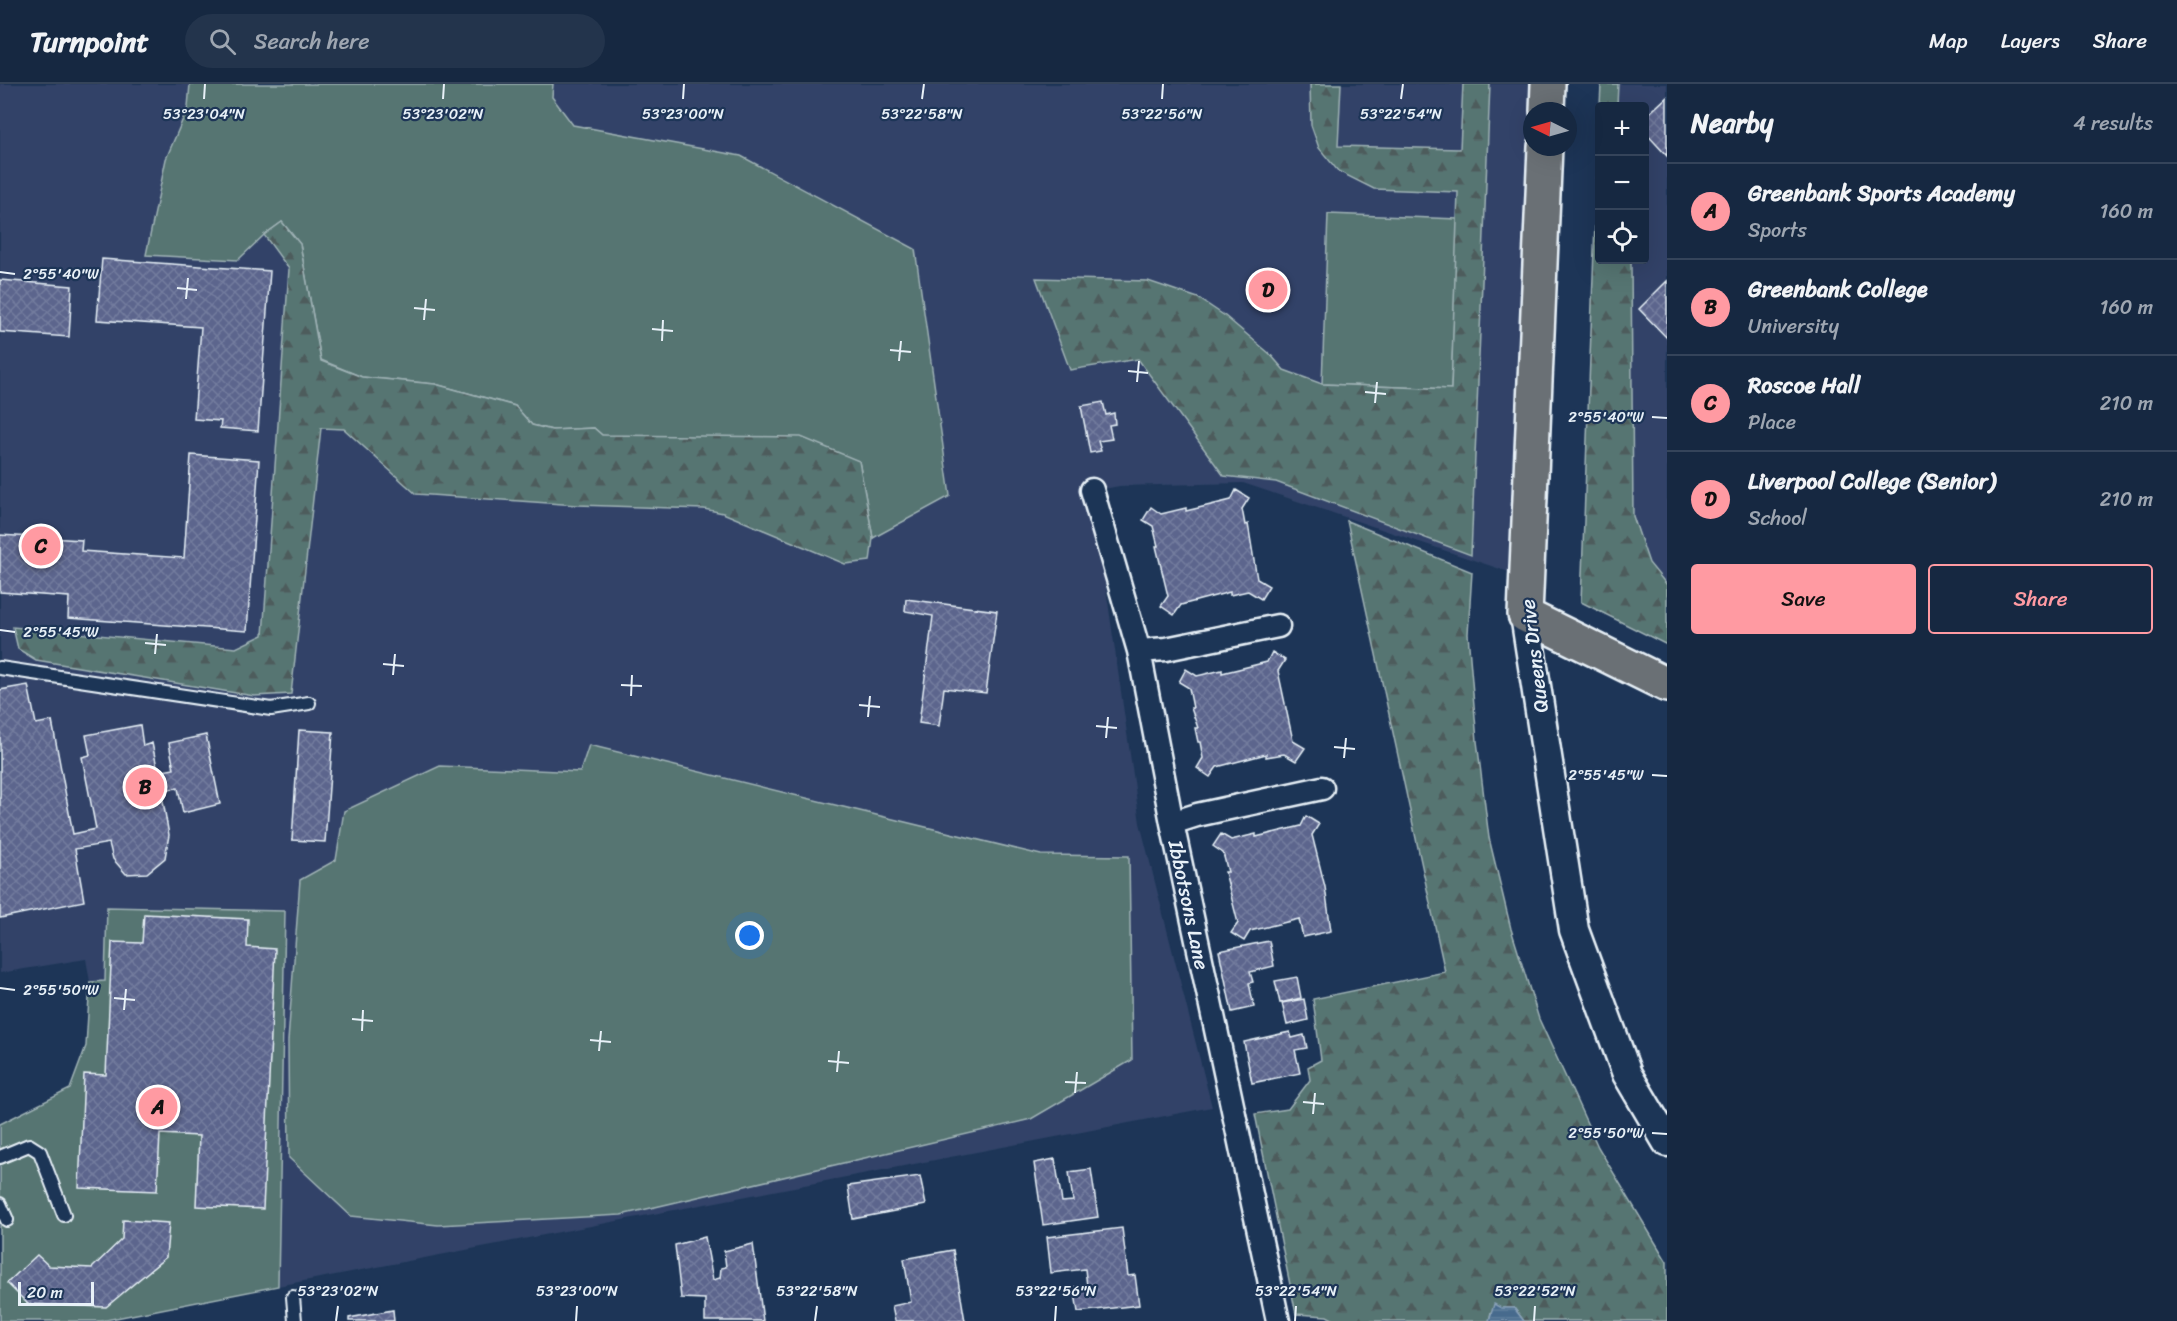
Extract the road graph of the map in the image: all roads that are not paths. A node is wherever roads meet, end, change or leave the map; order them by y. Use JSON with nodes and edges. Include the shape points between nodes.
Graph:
{"nodes":[{"id":1,"x":1548,"y":84,"type":"edge"},
{"id":2,"x":1547,"y":102,"type":"edge"},
{"id":3,"x":1545,"y":156,"type":"edge"},
{"id":4,"x":1092,"y":490,"type":"dead end"},
{"id":5,"x":1525,"y":615,"type":"junction"},
{"id":6,"x":1278,"y":626,"type":"dead end"},
{"id":7,"x":1139,"y":651,"type":"junction"},
{"id":8,"x":0,"y":668,"type":"edge"},
{"id":9,"x":1667,"y":685,"type":"edge"},
{"id":10,"x":309,"y":703,"type":"dead end"},
{"id":11,"x":1322,"y":788,"type":"dead end"},
{"id":12,"x":1172,"y":823,"type":"junction"},
{"id":13,"x":1667,"y":1142,"type":"edge"},
{"id":14,"x":0,"y":1157,"type":"edge"},
{"id":15,"x":0,"y":1203,"type":"edge"},
{"id":16,"x":64,"y":1215,"type":"dead end"},
{"id":17,"x":7,"y":1220,"type":"dead end"},
{"id":18,"x":294,"y":1297,"type":"dead end"},
{"id":19,"x":295,"y":1321,"type":"edge"},
{"id":20,"x":1278,"y":1321,"type":"edge"}],
"edges":[{"from":1,"to":2,"type":"main road"},
{"from":3,"to":5,"type":"main road","name":"Queens Drive"},
{"from":4,"to":7,"type":"street","name":"Ibbotsons Lane"},
{"from":5,"to":9,"type":"main road"},
{"from":5,"to":13,"type":"street","name":"Queens Drive","via":[[1574,930],[1627,1074]]},
{"from":6,"to":7,"type":"street"},
{"from":7,"to":12,"type":"street","name":"Ibbotsons Lane"},
{"from":8,"to":10,"type":"lane","via":[[271,709]]},
{"from":11,"to":12,"type":"street"},
{"from":12,"to":20,"type":"street","name":"Ibbotsons Lane"},
{"from":14,"to":16,"type":"lane","via":[[29,1144],[40,1152]]},
{"from":15,"to":17,"type":"lane"},
{"from":18,"to":19,"type":"lane"}]}
